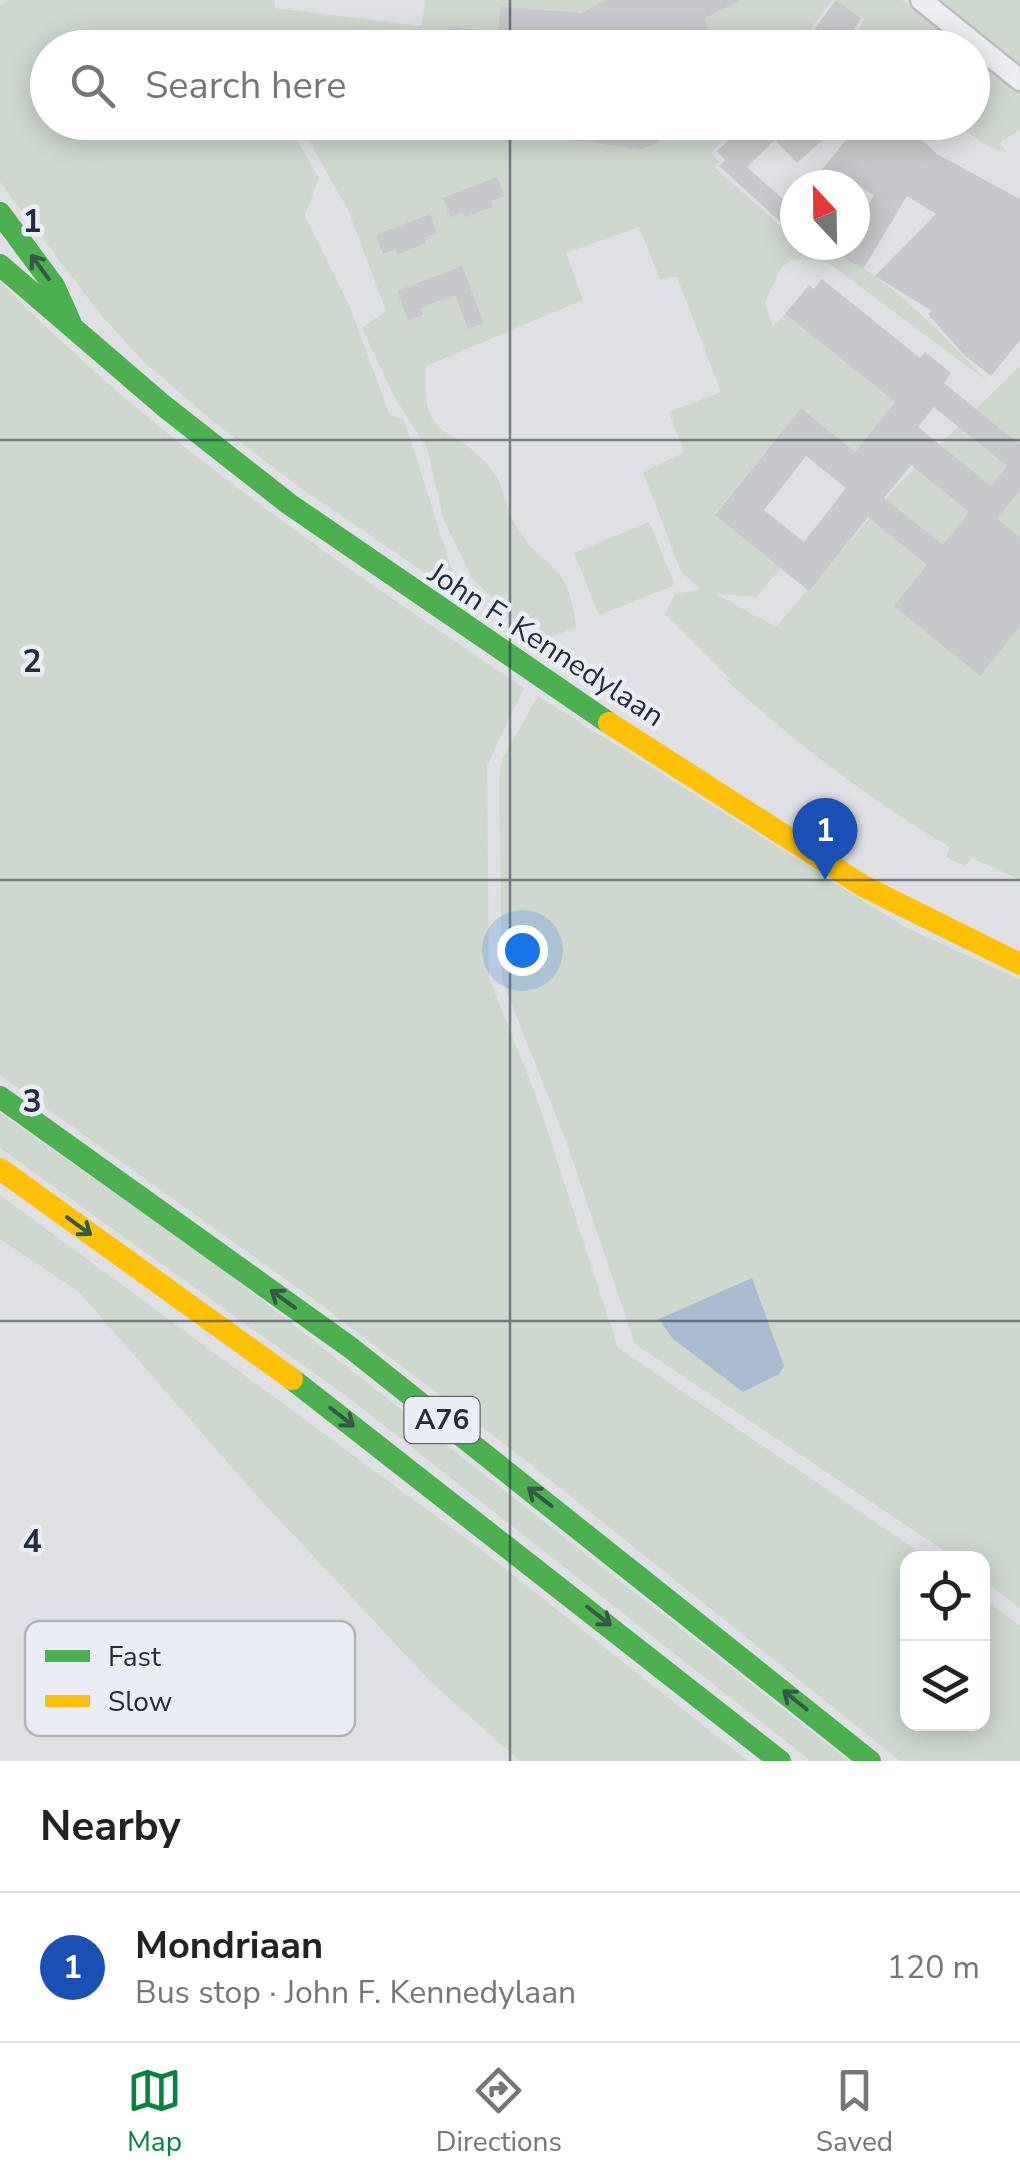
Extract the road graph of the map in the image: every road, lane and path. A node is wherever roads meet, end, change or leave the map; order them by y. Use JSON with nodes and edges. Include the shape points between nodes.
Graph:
{"nodes":[{"id":1,"x":921,"y":0,"type":"edge"},
{"id":2,"x":958,"y":30,"type":"edge"},
{"id":3,"x":990,"y":56,"type":"edge"},
{"id":4,"x":1020,"y":80,"type":"edge"},
{"id":5,"x":0,"y":213,"type":"edge"},
{"id":6,"x":0,"y":265,"type":"edge"},
{"id":7,"x":72,"y":326,"type":"junction"},
{"id":8,"x":1020,"y":964,"type":"edge"},
{"id":9,"x":0,"y":1098,"type":"edge"},
{"id":10,"x":0,"y":1170,"type":"edge"},
{"id":11,"x":780,"y":1761,"type":"edge"},
{"id":12,"x":870,"y":1761,"type":"edge"}],
"edges":[{"from":1,"to":2,"type":"street"},
{"from":3,"to":4,"type":"street"},
{"from":7,"to":5,"type":"main road","name":"John F. Kennedylaan","one_way":true,"via":[[54,286]]},
{"from":6,"to":7,"type":"main road","name":"John F. Kennedylaan","via":[[34,302]]},
{"from":7,"to":8,"type":"main road","name":"John F. Kennedylaan","via":[[198,437],[460,626],[836,870],[943,931]]},
{"from":12,"to":9,"type":"main road","number":"A76","one_way":true,"via":[[351,1348]]},
{"from":10,"to":11,"type":"main road","number":"A76","one_way":true,"via":[[304,1388]]}]}
